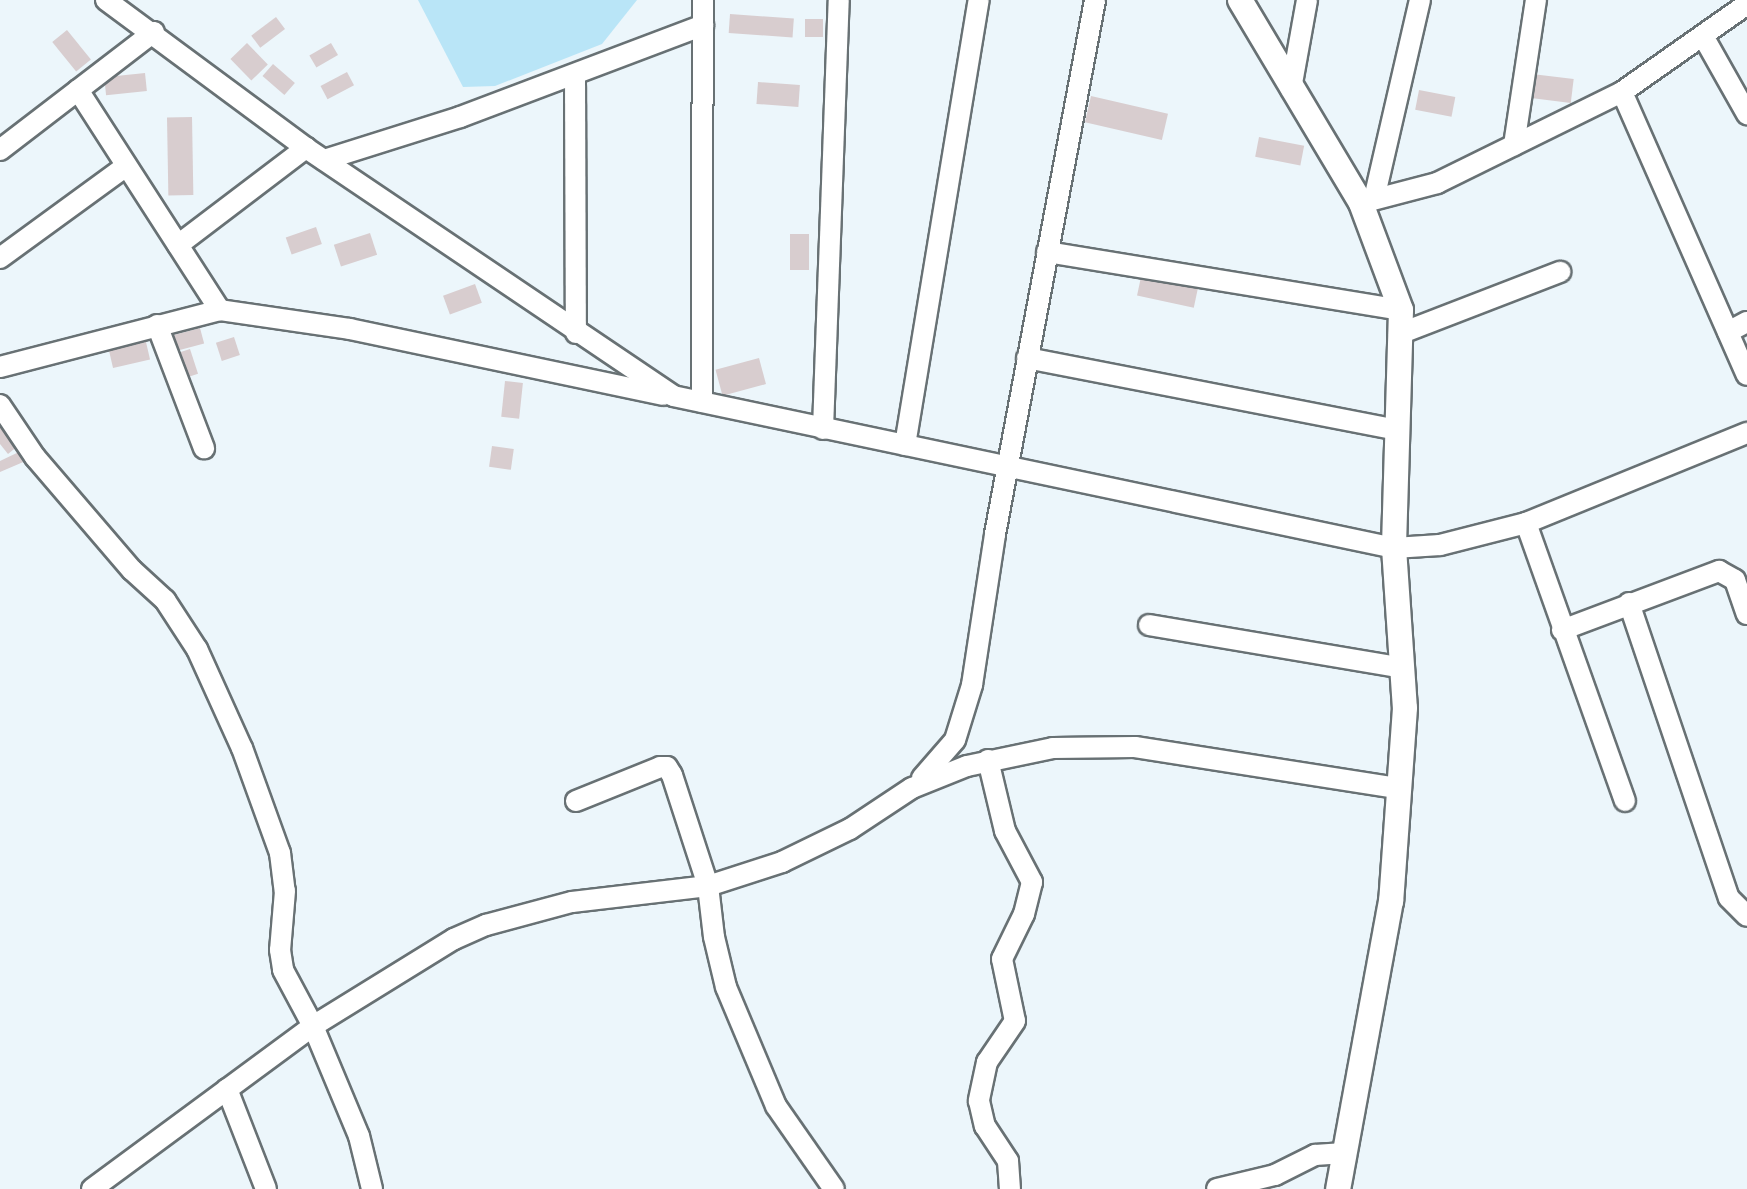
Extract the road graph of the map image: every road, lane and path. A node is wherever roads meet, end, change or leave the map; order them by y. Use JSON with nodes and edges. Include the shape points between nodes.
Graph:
{"nodes":[{"id":1,"x":106,"y":0,"type":"edge"},
{"id":2,"x":703,"y":0,"type":"edge"},
{"id":3,"x":839,"y":0,"type":"edge"},
{"id":4,"x":979,"y":0,"type":"edge"},
{"id":5,"x":1095,"y":0,"type":"edge"},
{"id":6,"x":1240,"y":0,"type":"edge"},
{"id":7,"x":1307,"y":0,"type":"edge"},
{"id":8,"x":1420,"y":0,"type":"edge"},
{"id":9,"x":1536,"y":0,"type":"edge"},
{"id":10,"x":1747,"y":4,"type":"edge"},
{"id":11,"x":703,"y":25,"type":"junction"},
{"id":12,"x":154,"y":32,"type":"junction"},
{"id":13,"x":1703,"y":36,"type":"junction"},
{"id":14,"x":575,"y":76,"type":"junction"},
{"id":15,"x":1291,"y":89,"type":"junction"},
{"id":16,"x":78,"y":90,"type":"junction"},
{"id":17,"x":1622,"y":92,"type":"junction"},
{"id":18,"x":1747,"y":114,"type":"edge"},
{"id":19,"x":1514,"y":145,"type":"junction"},
{"id":20,"x":306,"y":148,"type":"junction"},
{"id":21,"x":0,"y":150,"type":"edge"},
{"id":22,"x":324,"y":160,"type":"junction"},
{"id":23,"x":126,"y":166,"type":"junction"},
{"id":24,"x":1367,"y":201,"type":"junction"},
{"id":25,"x":178,"y":245,"type":"junction"},
{"id":26,"x":1047,"y":252,"type":"junction"},
{"id":27,"x":0,"y":258,"type":"edge"},
{"id":28,"x":1560,"y":272,"type":"dead end"},
{"id":29,"x":220,"y":310,"type":"junction"},
{"id":30,"x":1401,"y":310,"type":"junction"},
{"id":31,"x":1747,"y":322,"type":"edge"},
{"id":32,"x":157,"y":326,"type":"junction"},
{"id":33,"x":1728,"y":332,"type":"junction"},
{"id":34,"x":576,"y":333,"type":"junction"},
{"id":35,"x":1400,"y":334,"type":"junction"},
{"id":36,"x":1027,"y":358,"type":"junction"},
{"id":37,"x":0,"y":367,"type":"edge"},
{"id":38,"x":1747,"y":375,"type":"edge"},
{"id":39,"x":673,"y":396,"type":"junction"},
{"id":40,"x":702,"y":402,"type":"junction"},
{"id":41,"x":0,"y":405,"type":"edge"},
{"id":42,"x":823,"y":429,"type":"junction"},
{"id":43,"x":1398,"y":430,"type":"junction"},
{"id":44,"x":1747,"y":433,"type":"edge"},
{"id":45,"x":904,"y":445,"type":"junction"},
{"id":46,"x":204,"y":448,"type":"dead end"},
{"id":47,"x":1008,"y":468,"type":"junction"},
{"id":48,"x":1526,"y":523,"type":"junction"},
{"id":49,"x":1394,"y":548,"type":"junction"},
{"id":50,"x":1629,"y":603,"type":"junction"},
{"id":51,"x":1747,"y":614,"type":"edge"},
{"id":52,"x":1149,"y":625,"type":"dead end"},
{"id":53,"x":1562,"y":630,"type":"junction"},
{"id":54,"x":1403,"y":668,"type":"junction"},
{"id":55,"x":988,"y":760,"type":"junction"},
{"id":56,"x":912,"y":788,"type":"junction"},
{"id":57,"x":1397,"y":788,"type":"junction"},
{"id":58,"x":576,"y":801,"type":"dead end"},
{"id":59,"x":1625,"y":801,"type":"dead end"},
{"id":60,"x":708,"y":886,"type":"junction"},
{"id":61,"x":1747,"y":916,"type":"edge"},
{"id":62,"x":313,"y":1026,"type":"junction"},
{"id":63,"x":227,"y":1089,"type":"junction"},
{"id":64,"x":1344,"y":1153,"type":"junction"},
{"id":65,"x":92,"y":1189,"type":"edge"},
{"id":66,"x":266,"y":1189,"type":"edge"},
{"id":67,"x":372,"y":1189,"type":"edge"},
{"id":68,"x":834,"y":1189,"type":"edge"},
{"id":69,"x":1010,"y":1189,"type":"edge"},
{"id":70,"x":1218,"y":1189,"type":"edge"},
{"id":71,"x":1338,"y":1189,"type":"edge"}],
"edges":[{"from":1,"to":12,"type":"street"},
{"from":2,"to":11,"type":"street"},
{"from":3,"to":42,"type":"street"},
{"from":4,"to":45,"type":"street"},
{"from":5,"to":26,"type":"street"},
{"from":6,"to":15,"type":"main road"},
{"from":7,"to":15,"type":"street"},
{"from":8,"to":24,"type":"street"},
{"from":9,"to":19,"type":"street"},
{"from":10,"to":13,"type":"street"},
{"from":11,"to":14,"type":"street"},
{"from":11,"to":40,"type":"street"},
{"from":12,"to":16,"type":"street"},
{"from":12,"to":20,"type":"street"},
{"from":13,"to":17,"type":"street"},
{"from":13,"to":18,"type":"street"},
{"from":14,"to":22,"type":"street"},
{"from":14,"to":34,"type":"street"},
{"from":15,"to":24,"type":"main road"},
{"from":16,"to":21,"type":"street"},
{"from":16,"to":23,"type":"street"},
{"from":17,"to":19,"type":"street"},
{"from":17,"to":33,"type":"street"},
{"from":19,"to":24,"type":"street","via":[[1437,183]]},
{"from":20,"to":22,"type":"street"},
{"from":20,"to":25,"type":"street"},
{"from":22,"to":34,"type":"street"},
{"from":23,"to":25,"type":"street"},
{"from":23,"to":27,"type":"street"},
{"from":24,"to":30,"type":"main road"},
{"from":25,"to":29,"type":"street"},
{"from":26,"to":30,"type":"street"},
{"from":26,"to":36,"type":"street"},
{"from":28,"to":35,"type":"street"},
{"from":29,"to":32,"type":"street"},
{"from":29,"to":39,"type":"street","via":[[350,329]]},
{"from":30,"to":35,"type":"main road"},
{"from":31,"to":33,"type":"street"},
{"from":32,"to":37,"type":"street"},
{"from":32,"to":46,"type":"street"},
{"from":33,"to":38,"type":"street"},
{"from":34,"to":39,"type":"street"},
{"from":35,"to":43,"type":"main road"},
{"from":36,"to":43,"type":"street"},
{"from":36,"to":47,"type":"street"},
{"from":39,"to":40,"type":"street"},
{"from":40,"to":42,"type":"street"},
{"from":41,"to":62,"type":"street","via":[[35,457],[132,570],[165,600],[197,649],[242,748],[280,853],[285,891],[280,960]]},
{"from":42,"to":45,"type":"street"},
{"from":43,"to":49,"type":"main road"},
{"from":44,"to":48,"type":"street"},
{"from":45,"to":47,"type":"street"},
{"from":47,"to":49,"type":"street"},
{"from":47,"to":56,"type":"street","via":[[963,718],[947,753]]},
{"from":48,"to":49,"type":"street","via":[[1440,544]]},
{"from":48,"to":53,"type":"street"},
{"from":49,"to":54,"type":"main road"},
{"from":50,"to":51,"type":"street","via":[[1719,571],[1735,580]]},
{"from":50,"to":53,"type":"street"},
{"from":50,"to":61,"type":"street","via":[[1728,898]]},
{"from":52,"to":54,"type":"street"},
{"from":53,"to":59,"type":"street"},
{"from":54,"to":57,"type":"main road","via":[[1405,708]]},
{"from":55,"to":56,"type":"street"},
{"from":55,"to":57,"type":"street","via":[[1053,748],[1135,747]]},
{"from":55,"to":69,"type":"street","via":[[1005,831],[1032,882],[1024,914],[1002,958],[1015,1021],[987,1062],[979,1101],[985,1126],[1008,1161]]},
{"from":56,"to":60,"type":"street","via":[[824,843],[782,862]]},
{"from":57,"to":64,"type":"main road","via":[[1391,901]]},
{"from":58,"to":60,"type":"street","via":[[667,767]]},
{"from":60,"to":62,"type":"street","via":[[572,902],[486,925],[416,961]]},
{"from":60,"to":68,"type":"street","via":[[714,937],[726,987],[776,1106]]},
{"from":62,"to":63,"type":"street"},
{"from":62,"to":67,"type":"street","via":[[359,1136]]},
{"from":63,"to":65,"type":"street"},
{"from":63,"to":66,"type":"street"},
{"from":64,"to":70,"type":"street","via":[[1315,1155],[1275,1175]]},
{"from":64,"to":71,"type":"main road"}]}
